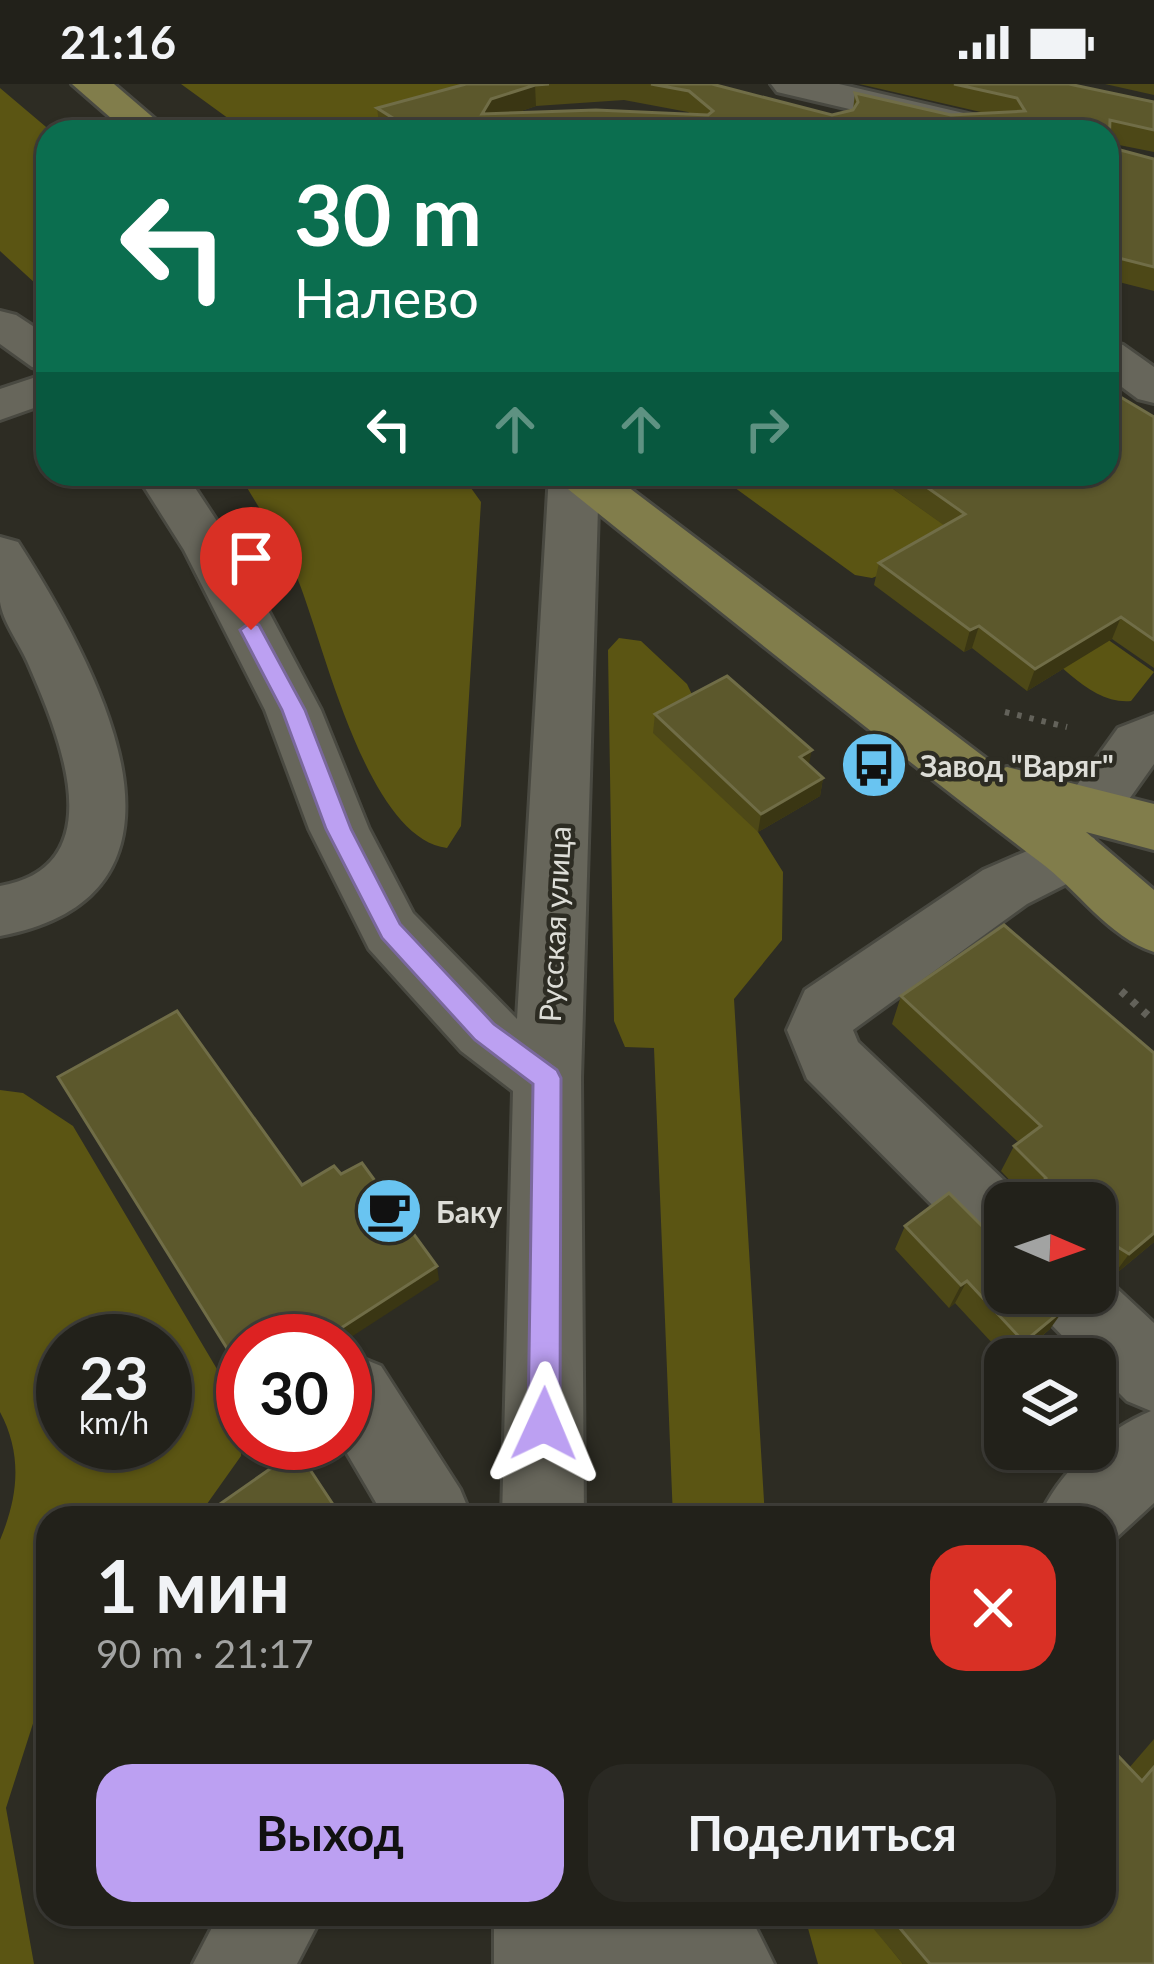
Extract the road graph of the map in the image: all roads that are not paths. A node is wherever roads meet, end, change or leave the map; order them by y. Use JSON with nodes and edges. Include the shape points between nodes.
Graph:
{"nodes":[{"id":1,"x":91,"y":84,"type":"edge"},
{"id":2,"x":790,"y":84,"type":"edge"},
{"id":3,"x":752,"y":100,"type":"edge"},
{"id":4,"x":137,"y":120,"type":"edge"},
{"id":5,"x":828,"y":120,"type":"edge"},
{"id":6,"x":945,"y":120,"type":"edge"},
{"id":7,"x":0,"y":324,"type":"edge"},
{"id":8,"x":36,"y":349,"type":"edge"},
{"id":9,"x":36,"y":392,"type":"edge"},
{"id":10,"x":0,"y":406,"type":"edge"},
{"id":11,"x":169,"y":486,"type":"edge"},
{"id":12,"x":576,"y":486,"type":"edge"},
{"id":13,"x":593,"y":486,"type":"edge"},
{"id":14,"x":0,"y":554,"type":"edge"},
{"id":15,"x":1154,"y":735,"type":"edge"},
{"id":16,"x":1154,"y":827,"type":"edge"},
{"id":17,"x":1081,"y":832,"type":"junction"},
{"id":18,"x":0,"y":911,"type":"edge"},
{"id":19,"x":1154,"y":927,"type":"edge"},
{"id":20,"x":547,"y":1078,"type":"junction"},
{"id":21,"x":984,"y":1208,"type":"edge"},
{"id":22,"x":1091,"y":1314,"type":"edge"},
{"id":23,"x":1154,"y":1376,"type":"edge"},
{"id":24,"x":372,"y":1421,"type":"edge"},
{"id":25,"x":1154,"y":1449,"type":"edge"},
{"id":26,"x":424,"y":1506,"type":"edge"},
{"id":27,"x":542,"y":1506,"type":"edge"},
{"id":28,"x":1093,"y":1506,"type":"edge"},
{"id":29,"x":267,"y":1926,"type":"edge"},
{"id":30,"x":542,"y":1926,"type":"edge"},
{"id":31,"x":657,"y":1926,"type":"edge"},
{"id":32,"x":701,"y":1926,"type":"edge"},
{"id":33,"x":240,"y":1964,"type":"edge"},
{"id":34,"x":541,"y":1964,"type":"edge"},
{"id":35,"x":591,"y":1964,"type":"edge"},
{"id":36,"x":727,"y":1964,"type":"edge"}],
"edges":[{"from":1,"to":4,"type":"main road"},
{"from":2,"to":6,"type":"street"},
{"from":3,"to":5,"type":"street"},
{"from":7,"to":8,"type":"street"},
{"from":9,"to":10,"type":"street"},
{"from":11,"to":20,"type":"street","via":[[293,710],[339,829],[391,931],[484,1032]]},
{"from":12,"to":20,"type":"street","name":"Русская улица"},
{"from":13,"to":17,"type":"main road","name":"Русская улица","via":[[975,781]]},
{"from":14,"to":18,"type":"street","via":[[60,667],[98,774],[94,847],[72,883]]},
{"from":15,"to":17,"type":"street","via":[[1138,743]]},
{"from":16,"to":17,"type":"main road","name":"Русская улица"},
{"from":17,"to":19,"type":"main road","name":"Русская улица"},
{"from":17,"to":21,"type":"street","via":[[828,1009],[820,1030],[831,1058]]},
{"from":20,"to":27,"type":"street","name":"Русская улица"},
{"from":22,"to":23,"type":"street"},
{"from":24,"to":26,"type":"street"},
{"from":25,"to":28,"type":"street"},
{"from":29,"to":33,"type":"street"},
{"from":30,"to":34,"type":"street"},
{"from":31,"to":35,"type":"street"},
{"from":32,"to":36,"type":"street"}]}
